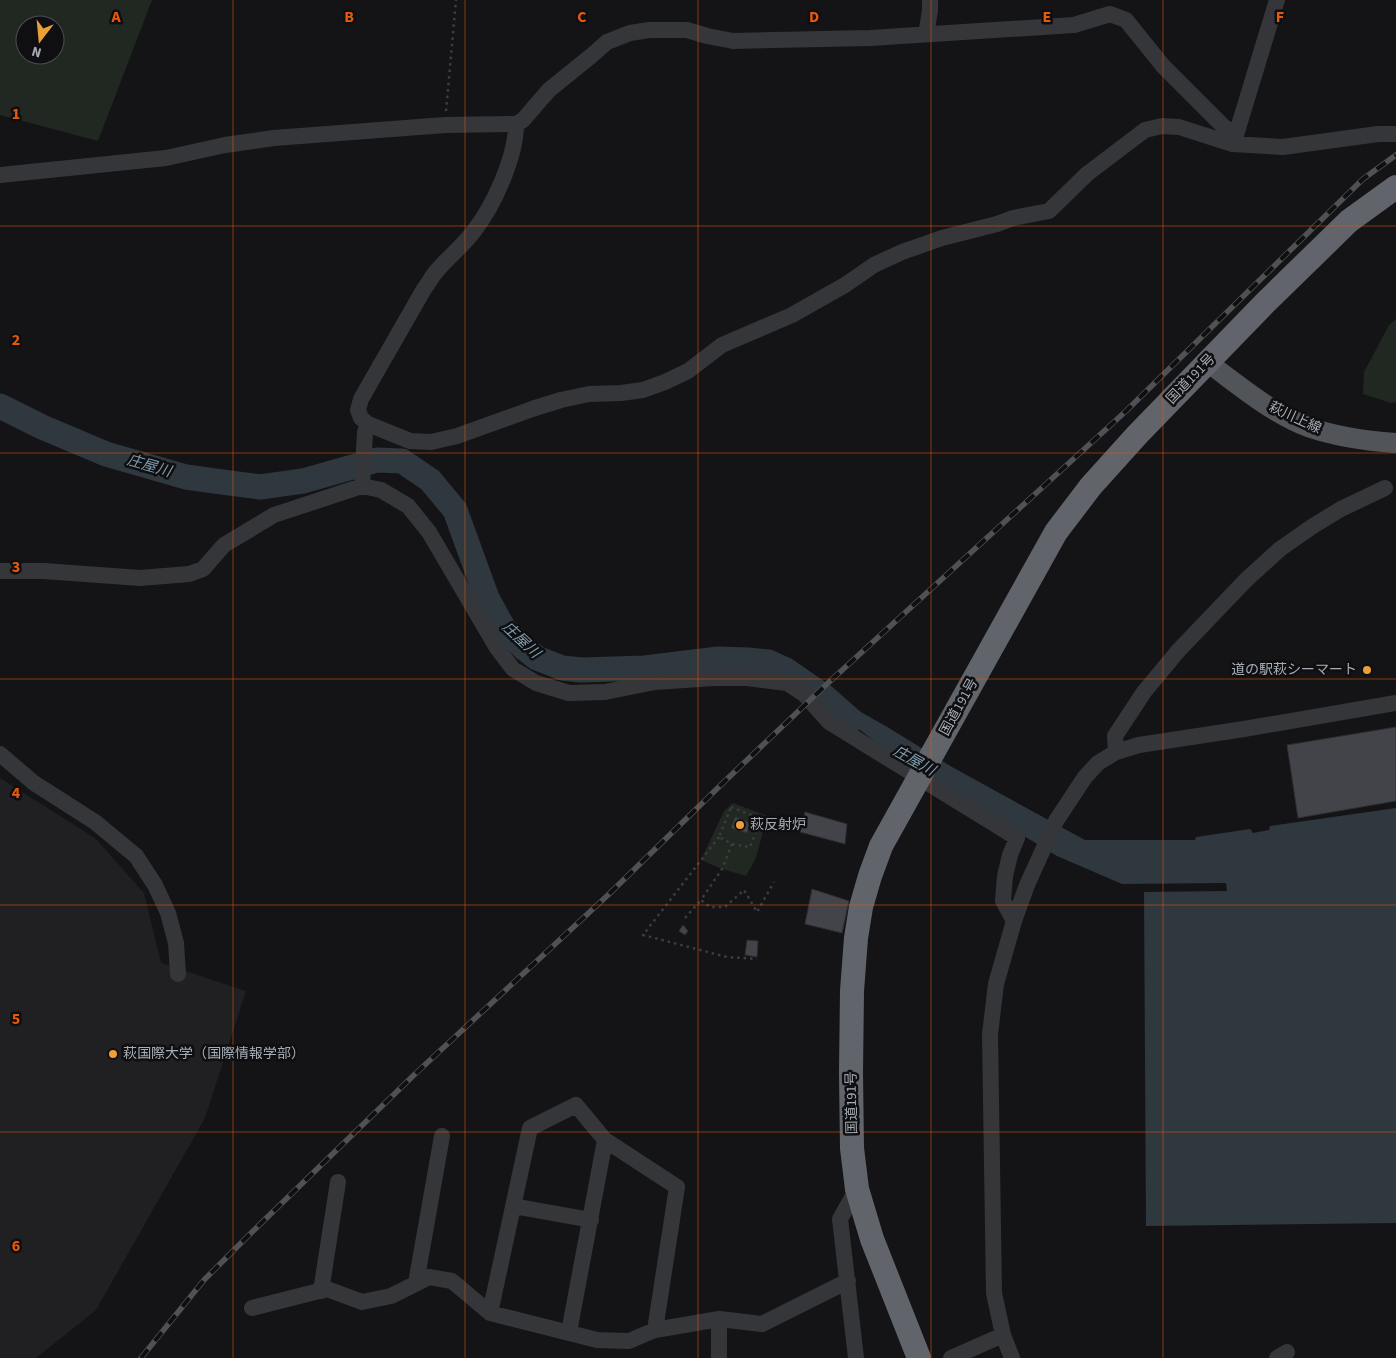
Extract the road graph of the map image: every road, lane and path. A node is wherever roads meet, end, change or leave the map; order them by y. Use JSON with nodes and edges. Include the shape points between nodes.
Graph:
{"nodes":[{"id":1,"x":456,"y":0,"type":"edge"},
{"id":2,"x":930,"y":0,"type":"edge"},
{"id":3,"x":1277,"y":0,"type":"edge"},
{"id":4,"x":926,"y":34,"type":"junction"},
{"id":5,"x":516,"y":124,"type":"junction"},
{"id":6,"x":445,"y":125,"type":"junction"},
{"id":7,"x":1396,"y":134,"type":"edge"},
{"id":8,"x":1234,"y":139,"type":"junction"},
{"id":9,"x":0,"y":175,"type":"edge"},
{"id":10,"x":1396,"y":187,"type":"edge"},
{"id":11,"x":1208,"y":362,"type":"junction"},
{"id":12,"x":368,"y":424,"type":"junction"},
{"id":13,"x":1396,"y":443,"type":"edge"},
{"id":14,"x":362,"y":486,"type":"junction"},
{"id":15,"x":1385,"y":488,"type":"dead end"},
{"id":16,"x":0,"y":571,"type":"edge"},
{"id":17,"x":1396,"y":703,"type":"edge"},
{"id":18,"x":1116,"y":752,"type":"junction"},
{"id":19,"x":0,"y":754,"type":"edge"},
{"id":20,"x":921,"y":776,"type":"junction"},
{"id":21,"x":719,"y":837,"type":"junction"},
{"id":22,"x":732,"y":844,"type":"junction"},
{"id":23,"x":774,"y":882,"type":"dead end"},
{"id":24,"x":701,"y":900,"type":"junction"},
{"id":25,"x":686,"y":918,"type":"dead end"},
{"id":26,"x":1014,"y":921,"type":"junction"},
{"id":27,"x":757,"y":960,"type":"dead end"},
{"id":28,"x":178,"y":974,"type":"dead end"},
{"id":29,"x":442,"y":1136,"type":"dead end"},
{"id":30,"x":605,"y":1140,"type":"junction"},
{"id":31,"x":338,"y":1182,"type":"dead end"},
{"id":32,"x":857,"y":1189,"type":"junction"},
{"id":33,"x":513,"y":1206,"type":"junction"},
{"id":34,"x":591,"y":1220,"type":"junction"},
{"id":35,"x":848,"y":1281,"type":"junction"},
{"id":36,"x":416,"y":1283,"type":"junction"},
{"id":37,"x":321,"y":1291,"type":"junction"},
{"id":38,"x":252,"y":1308,"type":"dead end"},
{"id":39,"x":490,"y":1313,"type":"junction"},
{"id":40,"x":719,"y":1319,"type":"junction"},
{"id":41,"x":654,"y":1330,"type":"junction"},
{"id":42,"x":569,"y":1332,"type":"junction"},
{"id":43,"x":1003,"y":1335,"type":"junction"},
{"id":44,"x":719,"y":1358,"type":"edge"},
{"id":45,"x":856,"y":1358,"type":"edge"},
{"id":46,"x":919,"y":1358,"type":"edge"},
{"id":47,"x":951,"y":1358,"type":"edge"},
{"id":48,"x":1012,"y":1358,"type":"edge"}],
"edges":[{"from":1,"to":6,"type":"path"},
{"from":2,"to":4,"type":"street"},
{"from":3,"to":8,"type":"street"},
{"from":4,"to":5,"type":"street","via":[[733,40],[687,30],[630,33],[606,42],[549,90]]},
{"from":4,"to":8,"type":"street","via":[[1074,25],[1110,14],[1126,20],[1163,66]]},
{"from":5,"to":6,"type":"street"},
{"from":5,"to":12,"type":"street","via":[[501,184],[485,215],[435,273],[361,399],[358,410]]},
{"from":6,"to":9,"type":"street","via":[[274,138],[166,158]]},
{"from":7,"to":8,"type":"street","via":[[1283,147]]},
{"from":8,"to":12,"type":"street","via":[[1162,126],[1145,130],[1087,174],[1049,211],[942,238],[902,252],[874,265],[792,315],[722,345],[688,371],[643,390],[589,394],[561,400],[431,442],[410,441]]},
{"from":10,"to":11,"type":"highway","name":"国道191号","via":[[1349,221]]},
{"from":11,"to":13,"type":"main road","name":"萩川上線","via":[[1265,404],[1306,426],[1344,437]]},
{"from":11,"to":20,"type":"highway","name":"国道191号","via":[[1091,486],[1056,532]]},
{"from":12,"to":14,"type":"street"},
{"from":14,"to":16,"type":"street","via":[[274,515],[224,545],[203,570],[189,574],[140,578]]},
{"from":14,"to":20,"type":"street","via":[[382,490],[408,506],[429,532],[497,648],[513,669],[536,683],[570,693],[605,692],[655,682],[714,678],[787,683],[804,694],[829,722]]},
{"from":15,"to":18,"type":"street","via":[[1313,526],[1280,549],[1246,580],[1144,692],[1115,736]]},
{"from":17,"to":18,"type":"street","via":[[1139,745]]},
{"from":18,"to":26,"type":"street","via":[[1098,763],[1085,777],[1056,821]]},
{"from":19,"to":28,"type":"street","via":[[34,783],[95,822],[136,856],[156,885],[168,913],[176,943]]},
{"from":20,"to":26,"type":"street","via":[[1016,838],[1002,901]]},
{"from":20,"to":32,"type":"highway","name":"国道191号","via":[[881,846],[861,907],[856,938],[851,1073],[852,1148]]},
{"from":21,"to":22,"type":"path"},
{"from":21,"to":22,"type":"path","via":[[731,807],[761,819],[750,847]]},
{"from":21,"to":27,"type":"path","via":[[643,935],[727,957]]},
{"from":22,"to":24,"type":"path","via":[[722,869]]},
{"from":23,"to":24,"type":"path","via":[[757,912],[744,890],[725,907],[710,907]]},
{"from":24,"to":25,"type":"path"},
{"from":26,"to":43,"type":"street","via":[[996,984],[990,1034],[994,1294]]},
{"from":29,"to":36,"type":"street"},
{"from":30,"to":33,"type":"street","via":[[576,1105],[530,1128]]},
{"from":30,"to":34,"type":"street"},
{"from":30,"to":41,"type":"street","via":[[677,1187]]},
{"from":31,"to":37,"type":"street"},
{"from":32,"to":35,"type":"street","via":[[840,1219]]},
{"from":32,"to":46,"type":"highway","name":"国道191号","via":[[872,1239]]},
{"from":33,"to":34,"type":"street"},
{"from":33,"to":39,"type":"street"},
{"from":34,"to":42,"type":"street"},
{"from":35,"to":40,"type":"street","via":[[762,1324]]},
{"from":35,"to":45,"type":"street"},
{"from":36,"to":37,"type":"street","via":[[391,1296],[362,1302],[327,1289]]},
{"from":36,"to":39,"type":"street","via":[[429,1277],[452,1281]]},
{"from":37,"to":38,"type":"street"},
{"from":39,"to":42,"type":"street"},
{"from":40,"to":41,"type":"street"},
{"from":40,"to":44,"type":"street"},
{"from":41,"to":42,"type":"street","via":[[629,1341],[597,1340]]},
{"from":43,"to":47,"type":"street"},
{"from":43,"to":48,"type":"street"}]}
